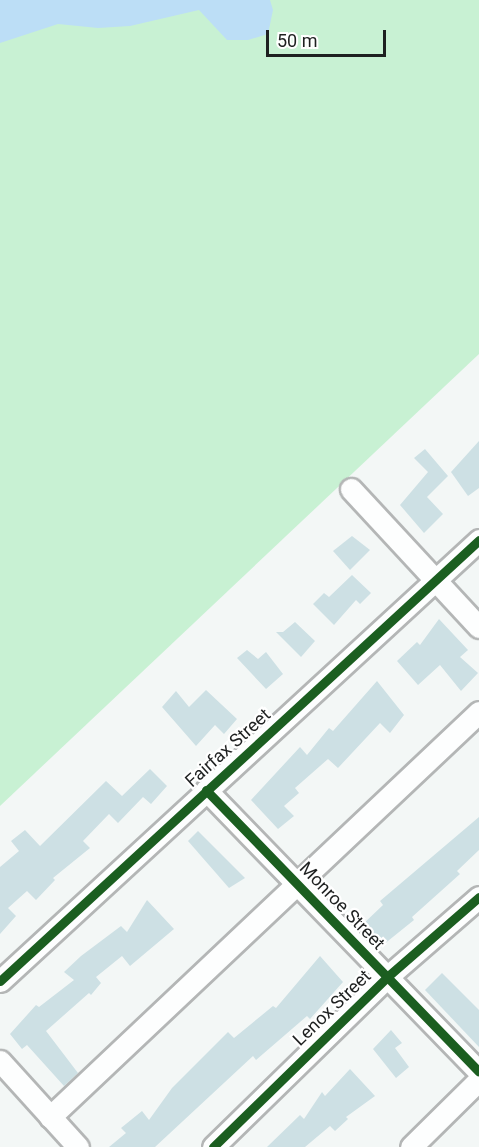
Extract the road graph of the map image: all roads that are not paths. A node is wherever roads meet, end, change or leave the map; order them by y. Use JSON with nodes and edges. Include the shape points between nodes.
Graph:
{"nodes":[{"id":1,"x":351,"y":489,"type":"dead end"},
{"id":2,"x":479,"y":540,"type":"edge"},
{"id":3,"x":436,"y":580,"type":"junction"},
{"id":4,"x":479,"y":627,"type":"edge"},
{"id":5,"x":479,"y":712,"type":"edge"},
{"id":6,"x":206,"y":790,"type":"junction"},
{"id":7,"x":297,"y":884,"type":"junction"},
{"id":8,"x":479,"y":897,"type":"edge"},
{"id":9,"x":387,"y":977,"type":"junction"},
{"id":10,"x":0,"y":981,"type":"edge"},
{"id":11,"x":0,"y":1060,"type":"edge"},
{"id":12,"x":479,"y":1072,"type":"edge"},
{"id":13,"x":479,"y":1080,"type":"edge"},
{"id":14,"x":50,"y":1117,"type":"junction"},
{"id":15,"x":78,"y":1147,"type":"edge"},
{"id":16,"x":213,"y":1147,"type":"edge"},
{"id":17,"x":411,"y":1147,"type":"edge"}],
"edges":[{"from":1,"to":3,"type":"street"},
{"from":2,"to":3,"type":"street","name":"Fairfax Street"},
{"from":3,"to":4,"type":"street"},
{"from":3,"to":6,"type":"street","name":"Fairfax Street"},
{"from":5,"to":7,"type":"street"},
{"from":6,"to":7,"type":"street","name":"Monroe Street"},
{"from":6,"to":10,"type":"street","name":"Fairfax Street"},
{"from":7,"to":9,"type":"street","name":"Monroe Street"},
{"from":7,"to":14,"type":"street"},
{"from":8,"to":9,"type":"street","name":"Lenox Street"},
{"from":9,"to":12,"type":"street","name":"Monroe Street"},
{"from":9,"to":16,"type":"street","name":"Lenox Street"},
{"from":11,"to":14,"type":"street"},
{"from":13,"to":17,"type":"street"},
{"from":14,"to":15,"type":"street"}]}
